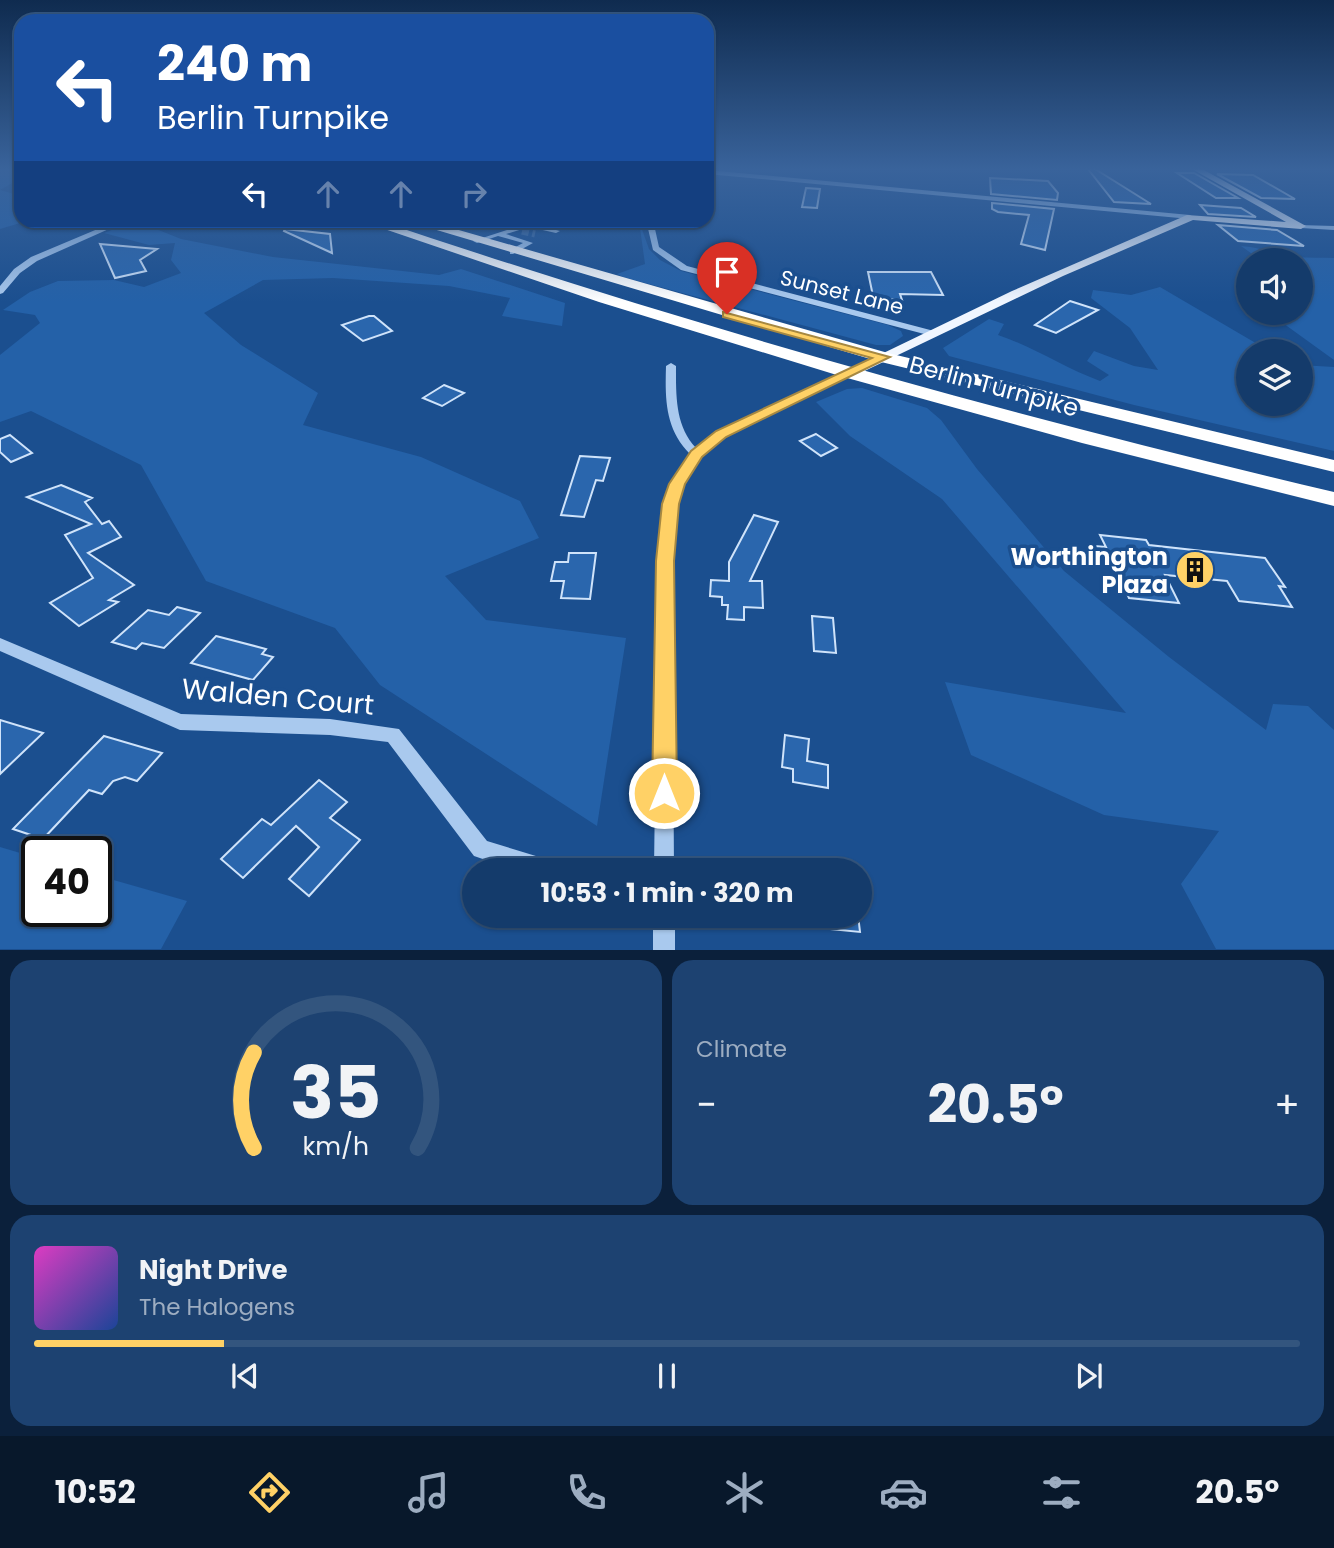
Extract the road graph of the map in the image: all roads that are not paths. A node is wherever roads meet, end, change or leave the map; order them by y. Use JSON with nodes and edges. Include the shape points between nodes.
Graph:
{"nodes":[{"id":1,"x":1151,"y":213,"type":"edge"},
{"id":2,"x":1278,"y":213,"type":"edge"},
{"id":3,"x":1190,"y":217,"type":"junction"},
{"id":4,"x":1301,"y":226,"type":"junction"},
{"id":5,"x":107,"y":228,"type":"edge"},
{"id":6,"x":387,"y":228,"type":"edge"},
{"id":7,"x":435,"y":228,"type":"edge"},
{"id":8,"x":523,"y":228,"type":"tunnel mouth"},
{"id":9,"x":542,"y":228,"type":"edge"},
{"id":10,"x":651,"y":228,"type":"edge"},
{"id":11,"x":1334,"y":228,"type":"edge"},
{"id":12,"x":498,"y":234,"type":"junction"},
{"id":13,"x":534,"y":239,"type":"junction"},
{"id":14,"x":477,"y":241,"type":"junction"},
{"id":15,"x":513,"y":252,"type":"junction"},
{"id":16,"x":0,"y":291,"type":"edge"},
{"id":17,"x":931,"y":333,"type":"junction"},
{"id":18,"x":883,"y":357,"type":"junction"},
{"id":19,"x":671,"y":366,"type":"dead end"},
{"id":20,"x":848,"y":374,"type":"junction"},
{"id":21,"x":696,"y":454,"type":"junction"},
{"id":22,"x":1334,"y":466,"type":"edge"},
{"id":23,"x":1334,"y":499,"type":"edge"},
{"id":24,"x":0,"y":644,"type":"edge"},
{"id":25,"x":510,"y":858,"type":"edge"},
{"id":26,"x":664,"y":858,"type":"edge"},
{"id":27,"x":664,"y":928,"type":"edge"},
{"id":28,"x":664,"y":950,"type":"edge"}],
"edges":[{"from":1,"to":3,"type":"street"},
{"from":2,"to":4,"type":"main road"},
{"from":3,"to":4,"type":"main road"},
{"from":3,"to":17,"type":"main road"},
{"from":4,"to":11,"type":"street"},
{"from":5,"to":16,"type":"street","via":[[34,259]]},
{"from":6,"to":20,"type":"highway","name":"Berlin Turnpike","via":[[580,294]]},
{"from":7,"to":14,"type":"highway","name":"Berlin Turnpike"},
{"from":8,"to":12,"type":"street"},
{"from":9,"to":13,"type":"street","via":[[556,231]]},
{"from":10,"to":17,"type":"street","name":"Sunset Lane","via":[[656,248],[684,268]]},
{"from":12,"to":13,"type":"street"},
{"from":12,"to":14,"type":"street"},
{"from":13,"to":15,"type":"street"},
{"from":14,"to":15,"type":"highway","name":"Berlin Turnpike"},
{"from":15,"to":18,"type":"highway","name":"Berlin Turnpike"},
{"from":17,"to":18,"type":"main road"},
{"from":18,"to":20,"type":"main road"},
{"from":18,"to":22,"type":"highway","name":"Berlin Turnpike"},
{"from":19,"to":21,"type":"street","via":[[674,425]]},
{"from":20,"to":21,"type":"street","via":[[728,430]]},
{"from":20,"to":23,"type":"highway","name":"Berlin Turnpike"},
{"from":21,"to":26,"type":"street","via":[[677,484],[671,504],[665,561]]},
{"from":24,"to":25,"type":"street","name":"Walden Court","via":[[180,722],[330,727],[393,735],[481,849]]},
{"from":27,"to":28,"type":"street"}]}
